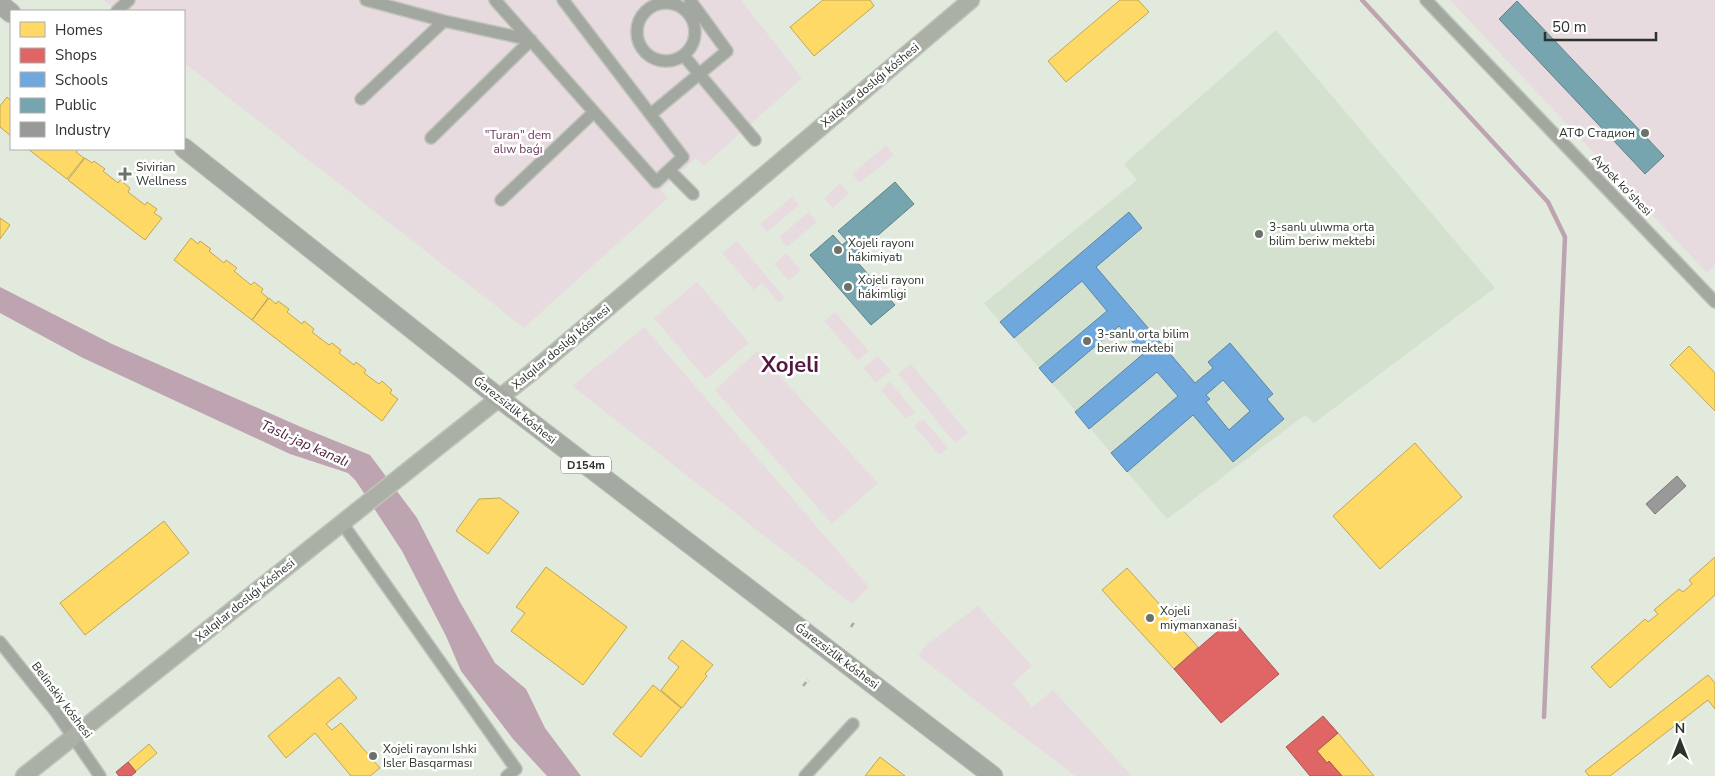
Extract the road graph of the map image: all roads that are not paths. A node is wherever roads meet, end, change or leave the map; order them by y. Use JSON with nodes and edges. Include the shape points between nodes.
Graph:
{"nodes":[{"id":1,"x":129,"y":0,"type":"edge"},
{"id":2,"x":495,"y":0,"type":"edge"},
{"id":3,"x":562,"y":0,"type":"edge"},
{"id":4,"x":971,"y":0,"type":"edge"},
{"id":5,"x":1426,"y":0,"type":"edge"},
{"id":6,"x":374,"y":1,"type":"edge"},
{"id":7,"x":692,"y":7,"type":"edge"},
{"id":8,"x":118,"y":10,"type":"edge"},
{"id":9,"x":444,"y":20,"type":"junction"},
{"id":10,"x":531,"y":40,"type":"junction"},
{"id":11,"x":684,"y":56,"type":"junction"},
{"id":12,"x":361,"y":99,"type":"dead end"},
{"id":13,"x":594,"y":112,"type":"junction"},
{"id":14,"x":651,"y":114,"type":"junction"},
{"id":15,"x":431,"y":138,"type":"dead end"},
{"id":16,"x":755,"y":140,"type":"dead end"},
{"id":17,"x":185,"y":149,"type":"edge"},
{"id":18,"x":669,"y":170,"type":"junction"},
{"id":19,"x":693,"y":194,"type":"dead end"},
{"id":20,"x":501,"y":200,"type":"dead end"},
{"id":21,"x":1715,"y":302,"type":"edge"},
{"id":22,"x":499,"y":398,"type":"junction"},
{"id":23,"x":342,"y":523,"type":"junction"},
{"id":24,"x":0,"y":642,"type":"edge"},
{"id":25,"x":853,"y":724,"type":"dead end"},
{"id":26,"x":73,"y":738,"type":"junction"},
{"id":27,"x":24,"y":776,"type":"edge"},
{"id":28,"x":100,"y":776,"type":"edge"},
{"id":29,"x":507,"y":776,"type":"edge"},
{"id":30,"x":805,"y":776,"type":"edge"},
{"id":31,"x":993,"y":776,"type":"edge"}],
"edges":[{"from":1,"to":8,"type":"street"},
{"from":2,"to":10,"type":"street"},
{"from":3,"to":14,"type":"street"},
{"from":4,"to":22,"type":"street","name":"Xalqılar doslıǵı kóshesi"},
{"from":5,"to":21,"type":"street","name":"Aybek ko'shesi"},
{"from":6,"to":9,"type":"street"},
{"from":7,"to":11,"type":"street","via":[[694,40]]},
{"from":7,"to":11,"type":"street","via":[[681,8],[672,4],[652,7],[644,13],[637,31],[642,50],[649,56],[666,61]]},
{"from":7,"to":14,"type":"street","via":[[727,51]]},
{"from":9,"to":10,"type":"street"},
{"from":9,"to":12,"type":"street"},
{"from":10,"to":13,"type":"street"},
{"from":10,"to":15,"type":"street"},
{"from":11,"to":16,"type":"street"},
{"from":13,"to":18,"type":"street","via":[[656,182]]},
{"from":13,"to":20,"type":"street"},
{"from":14,"to":18,"type":"street","via":[[683,157]]},
{"from":17,"to":22,"type":"main road","name":"Ǵarezsizlik kóshesi","number":"D154m"},
{"from":18,"to":19,"type":"street"},
{"from":22,"to":23,"type":"street","name":"Xalqılar doslıǵı kóshesi"},
{"from":22,"to":31,"type":"main road","name":"Ǵarezsizlik kóshesi","number":"D154m"},
{"from":23,"to":26,"type":"street","name":"Xalqılar doslıǵı kóshesi"},
{"from":23,"to":29,"type":"street","via":[[516,769]]},
{"from":24,"to":26,"type":"street","name":"Belinskiy kóshesi"},
{"from":25,"to":30,"type":"street"},
{"from":26,"to":27,"type":"street","name":"Xalqılar doslıǵı kóshesi"},
{"from":26,"to":28,"type":"street","name":"Belinskiy kóshesi"}]}
